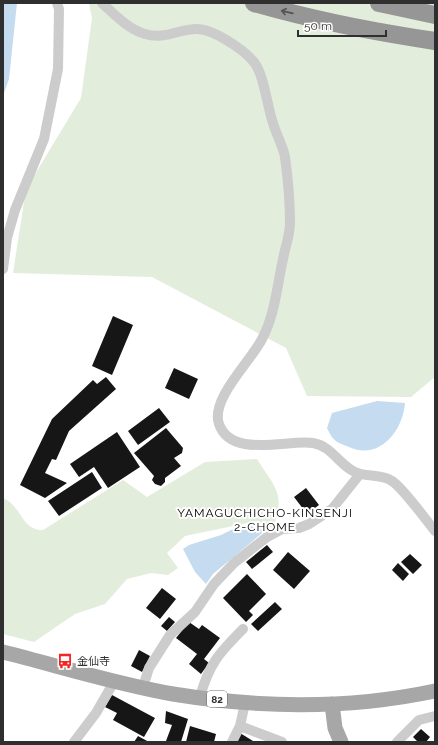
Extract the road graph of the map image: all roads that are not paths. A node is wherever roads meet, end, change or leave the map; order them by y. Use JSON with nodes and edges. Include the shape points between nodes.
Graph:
{"nodes":[{"id":1,"x":57,"y":3,"type":"edge"},
{"id":2,"x":102,"y":3,"type":"edge"},
{"id":3,"x":254,"y":3,"type":"edge"},
{"id":4,"x":380,"y":3,"type":"edge"},
{"id":5,"x":435,"y":15,"type":"edge"},
{"id":6,"x":435,"y":41,"type":"edge"},
{"id":7,"x":3,"y":269,"type":"edge"},
{"id":8,"x":360,"y":474,"type":"junction"},
{"id":9,"x":435,"y":531,"type":"edge"},
{"id":10,"x":243,"y":629,"type":"dead end"},
{"id":11,"x":3,"y":652,"type":"edge"},
{"id":12,"x":115,"y":680,"type":"junction"},
{"id":13,"x":143,"y":687,"type":"junction"},
{"id":14,"x":435,"y":691,"type":"edge"},
{"id":15,"x":200,"y":697,"type":"junction"},
{"id":16,"x":245,"y":703,"type":"junction"},
{"id":17,"x":332,"y":704,"type":"junction"},
{"id":18,"x":435,"y":716,"type":"edge"},
{"id":19,"x":240,"y":726,"type":"junction"},
{"id":20,"x":74,"y":742,"type":"edge"},
{"id":21,"x":232,"y":742,"type":"edge"},
{"id":22,"x":282,"y":742,"type":"edge"},
{"id":23,"x":341,"y":742,"type":"edge"},
{"id":24,"x":397,"y":742,"type":"edge"}],
"edges":[{"from":1,"to":7,"type":"street","via":[[58,69],[44,139],[15,210],[7,238]]},
{"from":2,"to":8,"type":"street","via":[[131,28],[145,34],[160,36],[199,29],[210,32],[240,48],[254,62],[261,74],[273,124],[285,155],[290,225],[269,324],[261,342],[224,395],[218,414],[218,424],[224,434],[236,441],[274,446],[311,443],[324,446],[352,471]]},
{"from":6,"to":3,"type":"highway","one_way":true,"via":[[295,14]]},
{"from":4,"to":5,"type":"highway"},
{"from":8,"to":9,"type":"street","via":[[381,476],[394,482]]},
{"from":8,"to":13,"type":"street","via":[[332,509],[309,524],[282,529],[267,537],[234,563],[214,584],[195,612],[170,635],[149,668]]},
{"from":10,"to":15,"type":"street","via":[[220,652],[206,676]]},
{"from":11,"to":12,"type":"main road","number":"82"},
{"from":12,"to":13,"type":"main road","number":"82"},
{"from":12,"to":20,"type":"street","via":[[96,713]]},
{"from":13,"to":15,"type":"main road","number":"82"},
{"from":14,"to":17,"type":"main road","number":"82","via":[[399,698]]},
{"from":15,"to":16,"type":"main road","number":"82"},
{"from":16,"to":17,"type":"main road","number":"82"},
{"from":16,"to":19,"type":"street"},
{"from":17,"to":23,"type":"main road","via":[[335,728]]},
{"from":18,"to":24,"type":"street","via":[[419,720]]},
{"from":19,"to":21,"type":"street"},
{"from":19,"to":22,"type":"street"}]}
